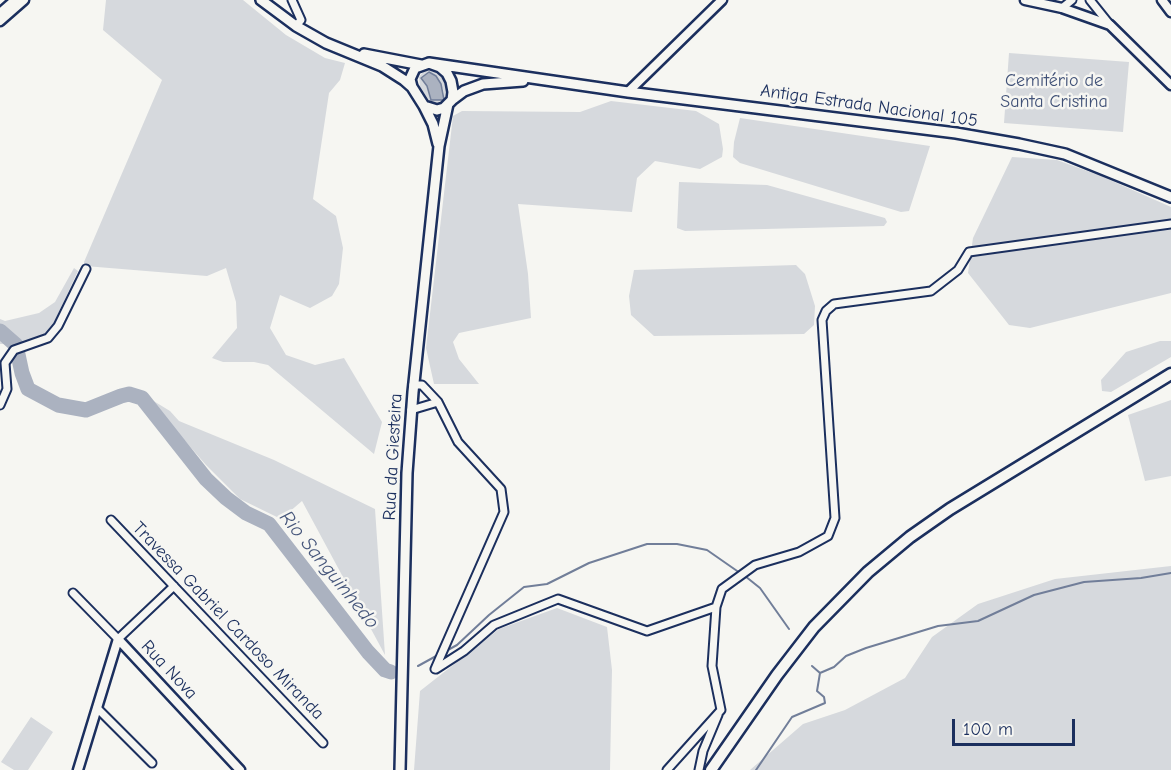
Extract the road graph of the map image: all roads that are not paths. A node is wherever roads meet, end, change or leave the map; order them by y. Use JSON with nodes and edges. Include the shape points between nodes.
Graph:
{"nodes":[{"id":1,"x":15,"y":0,"type":"edge"},
{"id":2,"x":24,"y":0,"type":"edge"},
{"id":3,"x":261,"y":0,"type":"edge"},
{"id":4,"x":292,"y":0,"type":"edge"},
{"id":5,"x":722,"y":0,"type":"edge"},
{"id":6,"x":1025,"y":0,"type":"edge"},
{"id":7,"x":1072,"y":0,"type":"edge"},
{"id":8,"x":1090,"y":0,"type":"edge"},
{"id":9,"x":1162,"y":0,"type":"edge"},
{"id":10,"x":1062,"y":8,"type":"junction"},
{"id":11,"x":1171,"y":12,"type":"edge"},
{"id":12,"x":0,"y":14,"type":"edge"},
{"id":13,"x":0,"y":21,"type":"edge"},
{"id":14,"x":1110,"y":25,"type":"junction"},
{"id":15,"x":296,"y":26,"type":"junction"},
{"id":16,"x":347,"y":51,"type":"junction"},
{"id":17,"x":425,"y":64,"type":"junction"},
{"id":18,"x":554,"y":81,"type":"junction"},
{"id":19,"x":1171,"y":85,"type":"edge"},
{"id":20,"x":412,"y":87,"type":"junction"},
{"id":21,"x":628,"y":92,"type":"junction"},
{"id":22,"x":450,"y":102,"type":"junction"},
{"id":23,"x":424,"y":106,"type":"junction"},
{"id":24,"x":439,"y":146,"type":"junction"},
{"id":25,"x":1171,"y":197,"type":"edge"},
{"id":26,"x":1171,"y":224,"type":"edge"},
{"id":27,"x":86,"y":270,"type":"dead end"},
{"id":28,"x":1171,"y":374,"type":"edge"},
{"id":29,"x":413,"y":385,"type":"junction"},
{"id":30,"x":438,"y":402,"type":"junction"},
{"id":31,"x":0,"y":405,"type":"edge"},
{"id":32,"x":411,"y":410,"type":"junction"},
{"id":33,"x":111,"y":520,"type":"dead end"},
{"id":34,"x":174,"y":586,"type":"junction"},
{"id":35,"x":73,"y":593,"type":"dead end"},
{"id":36,"x":716,"y":607,"type":"junction"},
{"id":37,"x":118,"y":639,"type":"junction"},
{"id":38,"x":97,"y":708,"type":"junction"},
{"id":39,"x":720,"y":710,"type":"junction"},
{"id":40,"x":323,"y":743,"type":"dead end"},
{"id":41,"x":152,"y":763,"type":"dead end"},
{"id":42,"x":78,"y":770,"type":"edge"},
{"id":43,"x":240,"y":770,"type":"edge"},
{"id":44,"x":400,"y":770,"type":"edge"},
{"id":45,"x":667,"y":770,"type":"edge"},
{"id":46,"x":699,"y":770,"type":"edge"},
{"id":47,"x":711,"y":770,"type":"edge"}],
"edges":[{"from":1,"to":12,"type":"street"},
{"from":2,"to":13,"type":"street"},
{"from":3,"to":15,"type":"main road","name":"Antiga Estrada Nacional 105"},
{"from":4,"to":15,"type":"street","via":[[301,20]]},
{"from":5,"to":21,"type":"street"},
{"from":6,"to":10,"type":"street"},
{"from":7,"to":10,"type":"street"},
{"from":8,"to":14,"type":"street"},
{"from":9,"to":11,"type":"street"},
{"from":10,"to":14,"type":"street"},
{"from":14,"to":19,"type":"street"},
{"from":15,"to":16,"type":"main road","name":"Antiga Estrada Nacional 105"},
{"from":16,"to":17,"type":"main road","name":"Antiga Estrada Nacional 105"},
{"from":16,"to":20,"type":"main road","name":"Antiga Estrada Nacional 105","via":[[382,66]]},
{"from":17,"to":18,"type":"main road","name":"Antiga Estrada Nacional 105"},
{"from":17,"to":20,"type":"main road","via":[[412,73]]},
{"from":17,"to":22,"type":"main road","via":[[447,73],[453,92]]},
{"from":18,"to":21,"type":"main road","name":"Antiga Estrada Nacional 105"},
{"from":18,"to":22,"type":"main road","name":"Antiga Estrada Nacional 105","via":[[483,84]]},
{"from":20,"to":23,"type":"main road"},
{"from":21,"to":25,"type":"main road","name":"Antiga Estrada Nacional 105","via":[[1019,144],[1065,154]]},
{"from":22,"to":23,"type":"main road","via":[[437,110]]},
{"from":22,"to":24,"type":"main road","name":"Rua da Giesteira"},
{"from":23,"to":24,"type":"main road"},
{"from":24,"to":29,"type":"main road","name":"Rua da Giesteira"},
{"from":26,"to":36,"type":"street","via":[[969,252],[958,270],[931,291],[834,304],[822,320],[835,518],[828,536],[799,552],[755,565],[722,589]]},
{"from":27,"to":31,"type":"street","via":[[48,338],[14,350],[5,363],[7,389]]},
{"from":28,"to":47,"type":"main road","via":[[950,509],[868,572],[814,627]]},
{"from":29,"to":30,"type":"street","via":[[422,385]]},
{"from":29,"to":32,"type":"main road","name":"Rua da Giesteira"},
{"from":30,"to":32,"type":"street"},
{"from":30,"to":36,"type":"street","via":[[458,442],[501,489],[504,512],[435,669],[494,625],[558,599],[647,631]]},
{"from":32,"to":44,"type":"main road","name":"Rua da Giesteira"},
{"from":33,"to":34,"type":"street","name":"Travessa Gabriel Cardoso Miranda"},
{"from":34,"to":37,"type":"street"},
{"from":34,"to":40,"type":"street","name":"Travessa Gabriel Cardoso Miranda"},
{"from":35,"to":37,"type":"street","name":"Rua Nova"},
{"from":36,"to":39,"type":"street","via":[[712,666]]},
{"from":37,"to":38,"type":"street"},
{"from":37,"to":43,"type":"street","name":"Rua Nova"},
{"from":38,"to":41,"type":"street"},
{"from":38,"to":42,"type":"street"},
{"from":39,"to":45,"type":"street"},
{"from":39,"to":46,"type":"street"}]}
